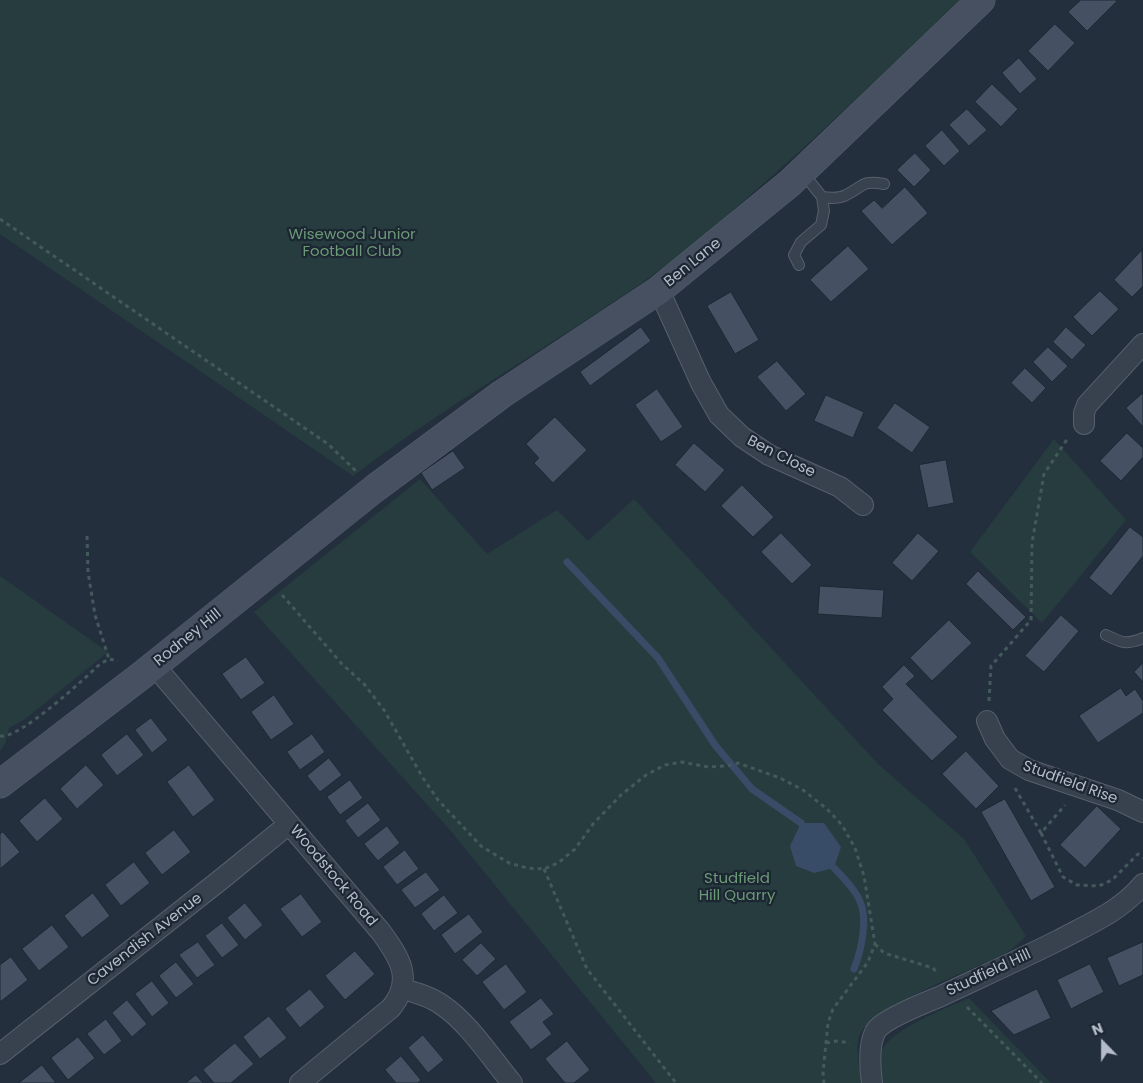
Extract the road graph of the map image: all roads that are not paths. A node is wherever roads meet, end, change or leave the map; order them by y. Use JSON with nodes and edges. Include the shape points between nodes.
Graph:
{"nodes":[{"id":1,"x":981,"y":0,"type":"edge"},
{"id":2,"x":802,"y":172,"type":"junction"},
{"id":3,"x":884,"y":184,"type":"dead end"},
{"id":4,"x":822,"y":197,"type":"junction"},
{"id":5,"x":799,"y":265,"type":"dead end"},
{"id":6,"x":659,"y":290,"type":"junction"},
{"id":7,"x":1143,"y":344,"type":"edge"},
{"id":8,"x":1084,"y":424,"type":"road end"},
{"id":9,"x":374,"y":489,"type":"joint"},
{"id":10,"x":863,"y":505,"type":"dead end"},
{"id":11,"x":1106,"y":635,"type":"dead end"},
{"id":12,"x":1143,"y":638,"type":"edge"},
{"id":13,"x":148,"y":670,"type":"junction"},
{"id":14,"x":987,"y":721,"type":"road end"},
{"id":15,"x":0,"y":784,"type":"edge"},
{"id":16,"x":1143,"y":812,"type":"edge"},
{"id":17,"x":289,"y":824,"type":"junction"},
{"id":18,"x":1143,"y":884,"type":"edge"},
{"id":19,"x":403,"y":989,"type":"junction"},
{"id":20,"x":0,"y":1054,"type":"edge"},
{"id":21,"x":300,"y":1083,"type":"edge"},
{"id":22,"x":512,"y":1083,"type":"edge"},
{"id":23,"x":872,"y":1083,"type":"edge"}],
"edges":[{"from":1,"to":2,"type":"street","name":"Ben Lane"},
{"from":2,"to":4,"type":"lane"},
{"from":2,"to":6,"type":"street","name":"Ben Lane"},
{"from":3,"to":4,"type":"lane","via":[[870,182],[846,196]]},
{"from":4,"to":5,"type":"lane","via":[[821,225],[801,242],[794,255]]},
{"from":6,"to":9,"type":"street","name":"Ben Lane","via":[[502,394]]},
{"from":6,"to":10,"type":"street","name":"Ben Close","via":[[719,415],[742,437],[769,455],[840,487]]},
{"from":7,"to":8,"type":"street","via":[[1087,405]]},
{"from":9,"to":13,"type":"street","name":"Rodney Hill"},
{"from":11,"to":12,"type":"lane","via":[[1120,643]]},
{"from":13,"to":15,"type":"street","name":"Rodney Hill"},
{"from":13,"to":17,"type":"street","name":"Woodstock Road"},
{"from":14,"to":16,"type":"street","name":"Studfield Rise","via":[[1010,759],[1029,770],[1080,786]]},
{"from":17,"to":19,"type":"street","name":"Woodstock Road","via":[[395,952],[402,971]]},
{"from":17,"to":20,"type":"street","name":"Cavendish Avenue"},
{"from":18,"to":23,"type":"street","name":"Studfield Hill","via":[[1121,907],[1092,923],[904,1012],[879,1027],[872,1038]]},
{"from":19,"to":21,"type":"street","via":[[391,1008]]},
{"from":19,"to":22,"type":"street","via":[[443,1005],[473,1035]]}]}
